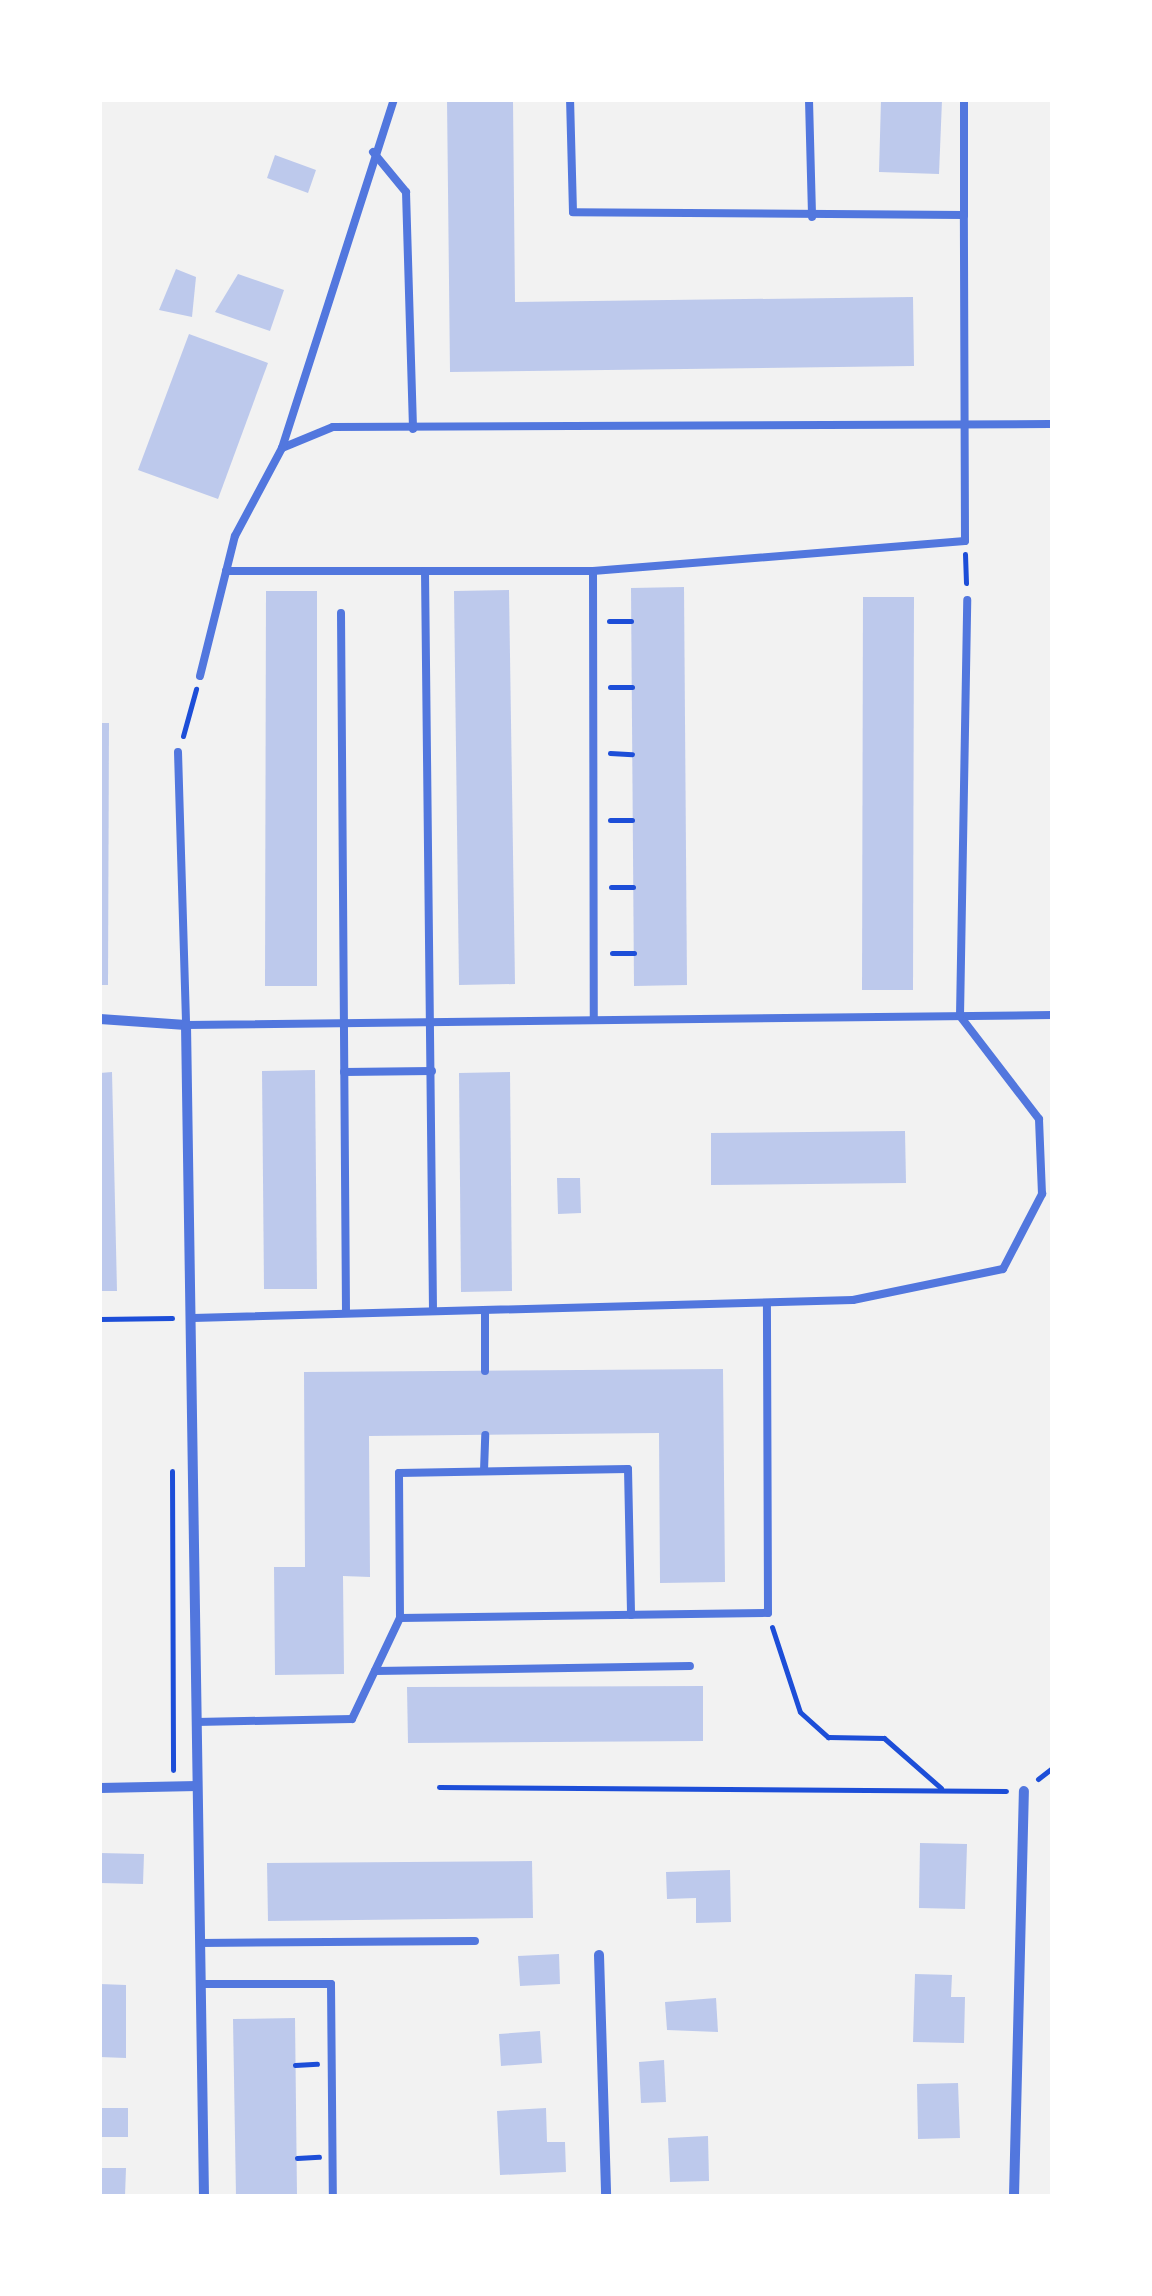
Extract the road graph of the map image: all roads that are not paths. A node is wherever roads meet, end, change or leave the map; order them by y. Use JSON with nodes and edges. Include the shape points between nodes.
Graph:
{"nodes":[{"id":1,"x":394,"y":100,"type":"edge"},
{"id":2,"x":570,"y":100,"type":"edge"},
{"id":3,"x":809,"y":100,"type":"edge"},
{"id":4,"x":964,"y":100,"type":"edge"},
{"id":5,"x":373,"y":152,"type":"junction"},
{"id":6,"x":964,"y":215,"type":"junction"},
{"id":7,"x":812,"y":216,"type":"junction"},
{"id":8,"x":1050,"y":424,"type":"dead end"},
{"id":9,"x":964,"y":425,"type":"junction"},
{"id":10,"x":413,"y":429,"type":"junction"},
{"id":11,"x":282,"y":448,"type":"junction"},
{"id":12,"x":425,"y":570,"type":"junction"},
{"id":13,"x":226,"y":571,"type":"junction"},
{"id":14,"x":593,"y":571,"type":"junction"},
{"id":15,"x":967,"y":600,"type":"road end"},
{"id":16,"x":341,"y":613,"type":"dead end"},
{"id":17,"x":200,"y":676,"type":"road end"},
{"id":18,"x":178,"y":752,"type":"road end"},
{"id":19,"x":1052,"y":1015,"type":"edge"},
{"id":20,"x":960,"y":1016,"type":"junction"},
{"id":21,"x":100,"y":1019,"type":"edge"},
{"id":22,"x":432,"y":1020,"type":"junction"},
{"id":23,"x":594,"y":1020,"type":"junction"},
{"id":24,"x":344,"y":1023,"type":"junction"},
{"id":25,"x":186,"y":1025,"type":"junction"},
{"id":26,"x":432,"y":1071,"type":"junction"},
{"id":27,"x":344,"y":1072,"type":"junction"},
{"id":28,"x":767,"y":1303,"type":"junction"},
{"id":29,"x":485,"y":1310,"type":"junction"},
{"id":30,"x":433,"y":1311,"type":"junction"},
{"id":31,"x":346,"y":1314,"type":"junction"},
{"id":32,"x":193,"y":1318,"type":"junction"},
{"id":33,"x":485,"y":1371,"type":"dead end"},
{"id":34,"x":485,"y":1435,"type":"dead end"},
{"id":35,"x":484,"y":1471,"type":"junction"},
{"id":36,"x":631,"y":1615,"type":"junction"},
{"id":37,"x":400,"y":1618,"type":"junction"},
{"id":38,"x":690,"y":1666,"type":"dead end"},
{"id":39,"x":375,"y":1671,"type":"junction"},
{"id":40,"x":196,"y":1722,"type":"junction"},
{"id":41,"x":196,"y":1786,"type":"junction"},
{"id":42,"x":100,"y":1788,"type":"edge"},
{"id":43,"x":1024,"y":1791,"type":"road end"},
{"id":44,"x":474,"y":1941,"type":"dead end"},
{"id":45,"x":200,"y":1943,"type":"junction"},
{"id":46,"x":600,"y":1954,"type":"dead end"},
{"id":47,"x":200,"y":1984,"type":"junction"},
{"id":48,"x":204,"y":2196,"type":"edge"},
{"id":49,"x":333,"y":2196,"type":"edge"},
{"id":50,"x":606,"y":2196,"type":"edge"},
{"id":51,"x":1014,"y":2196,"type":"edge"}],
"edges":[{"from":1,"to":5,"type":"lane"},
{"from":2,"to":7,"type":"lane","via":[[573,212]]},
{"from":3,"to":7,"type":"lane"},
{"from":4,"to":6,"type":"lane"},
{"from":5,"to":10,"type":"lane","via":[[406,192]]},
{"from":5,"to":11,"type":"lane"},
{"from":6,"to":7,"type":"lane"},
{"from":6,"to":9,"type":"lane"},
{"from":8,"to":9,"type":"lane"},
{"from":9,"to":10,"type":"lane"},
{"from":9,"to":14,"type":"lane","via":[[965,542]]},
{"from":10,"to":11,"type":"lane","via":[[332,427]]},
{"from":11,"to":13,"type":"lane"},
{"from":12,"to":13,"type":"lane"},
{"from":12,"to":14,"type":"lane"},
{"from":12,"to":22,"type":"lane"},
{"from":13,"to":17,"type":"lane"},
{"from":14,"to":23,"type":"lane"},
{"from":15,"to":20,"type":"lane"},
{"from":16,"to":24,"type":"lane"},
{"from":18,"to":25,"type":"lane"},
{"from":19,"to":20,"type":"lane"},
{"from":20,"to":23,"type":"lane"},
{"from":20,"to":28,"type":"lane","via":[[1039,1119],[1042,1194],[1003,1269],[853,1300]]},
{"from":21,"to":25,"type":"street"},
{"from":22,"to":23,"type":"lane"},
{"from":22,"to":24,"type":"lane"},
{"from":22,"to":26,"type":"lane"},
{"from":24,"to":25,"type":"lane"},
{"from":24,"to":27,"type":"lane"},
{"from":25,"to":32,"type":"street"},
{"from":26,"to":27,"type":"lane"},
{"from":26,"to":30,"type":"lane"},
{"from":27,"to":31,"type":"lane"},
{"from":28,"to":29,"type":"lane"},
{"from":28,"to":36,"type":"lane","via":[[768,1612]]},
{"from":29,"to":30,"type":"lane"},
{"from":29,"to":33,"type":"lane"},
{"from":30,"to":31,"type":"lane"},
{"from":31,"to":32,"type":"lane"},
{"from":32,"to":40,"type":"street"},
{"from":34,"to":35,"type":"lane"},
{"from":35,"to":36,"type":"lane","via":[[628,1469]]},
{"from":35,"to":37,"type":"lane","via":[[400,1473]]},
{"from":36,"to":37,"type":"lane"},
{"from":37,"to":39,"type":"lane"},
{"from":38,"to":39,"type":"lane"},
{"from":39,"to":40,"type":"lane","via":[[352,1719]]},
{"from":40,"to":41,"type":"street"},
{"from":41,"to":42,"type":"street"},
{"from":41,"to":45,"type":"street"},
{"from":43,"to":51,"type":"street"},
{"from":44,"to":45,"type":"lane"},
{"from":45,"to":47,"type":"street"},
{"from":46,"to":50,"type":"street"},
{"from":47,"to":48,"type":"street"},
{"from":47,"to":49,"type":"lane","via":[[332,1984]]}]}
